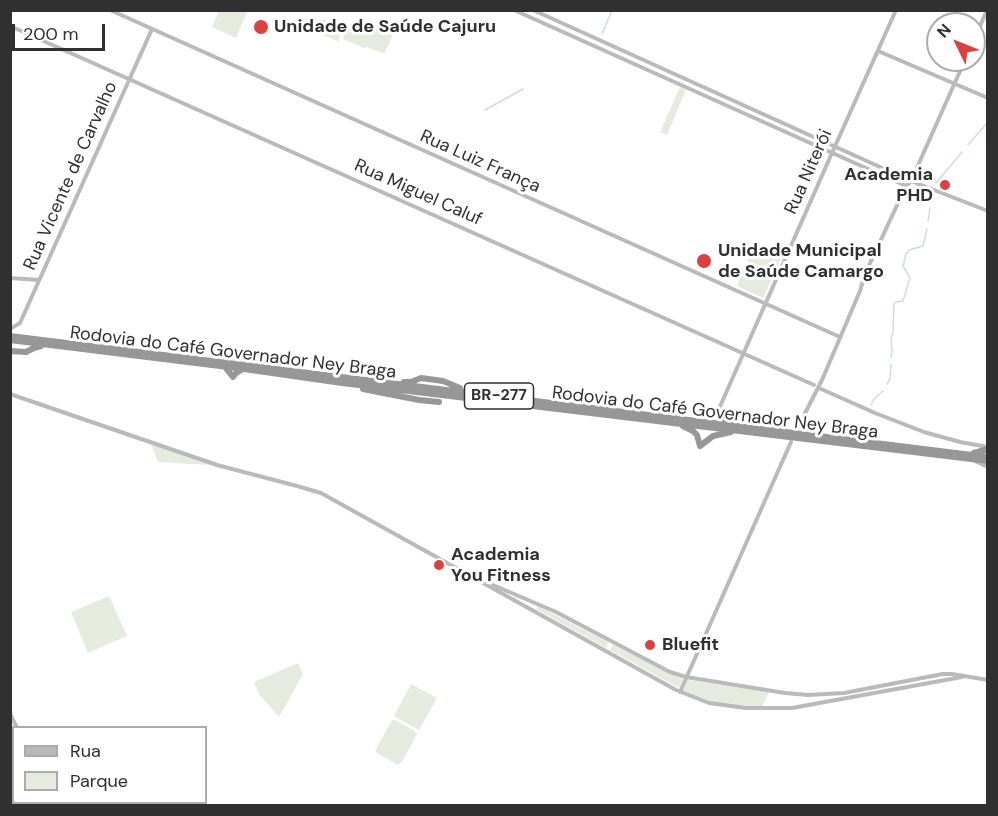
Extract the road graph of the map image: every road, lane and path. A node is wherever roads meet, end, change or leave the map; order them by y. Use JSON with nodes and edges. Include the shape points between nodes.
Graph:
{"nodes":[{"id":1,"x":110,"y":10,"type":"edge"},
{"id":2,"x":514,"y":10,"type":"edge"},
{"id":3,"x":533,"y":10,"type":"edge"},
{"id":4,"x":896,"y":10,"type":"edge"},
{"id":5,"x":10,"y":26,"type":"edge"},
{"id":6,"x":152,"y":29,"type":"junction"},
{"id":7,"x":878,"y":51,"type":"junction"},
{"id":8,"x":960,"y":72,"type":"edge"},
{"id":9,"x":129,"y":79,"type":"junction"},
{"id":10,"x":954,"y":85,"type":"junction"},
{"id":11,"x":987,"y":99,"type":"edge"},
{"id":12,"x":835,"y":147,"type":"junction"},
{"id":13,"x":832,"y":153,"type":"junction"},
{"id":14,"x":911,"y":181,"type":"junction"},
{"id":15,"x":906,"y":186,"type":"junction"},
{"id":16,"x":987,"y":211,"type":"edge"},
{"id":17,"x":10,"y":278,"type":"edge"},
{"id":18,"x":39,"y":280,"type":"junction"},
{"id":19,"x":766,"y":304,"type":"junction"},
{"id":20,"x":10,"y":329,"type":"edge"},
{"id":21,"x":840,"y":337,"type":"junction"},
{"id":22,"x":10,"y":338,"type":"edge"},
{"id":23,"x":49,"y":345,"type":"junction"},
{"id":24,"x":10,"y":351,"type":"edge"},
{"id":25,"x":743,"y":354,"type":"junction"},
{"id":26,"x":342,"y":383,"type":"junction"},
{"id":27,"x":816,"y":387,"type":"junction"},
{"id":28,"x":10,"y":394,"type":"edge"},
{"id":29,"x":439,"y":402,"type":"dead end"},
{"id":30,"x":718,"y":411,"type":"junction"},
{"id":31,"x":695,"y":421,"type":"junction"},
{"id":32,"x":677,"y":423,"type":"junction"},
{"id":33,"x":798,"y":427,"type":"dead end"},
{"id":34,"x":739,"y":429,"type":"junction"},
{"id":35,"x":791,"y":442,"type":"dead end"},
{"id":36,"x":987,"y":448,"type":"edge"},
{"id":37,"x":971,"y":457,"type":"junction"},
{"id":38,"x":987,"y":457,"type":"edge"},
{"id":39,"x":987,"y":461,"type":"edge"},
{"id":40,"x":987,"y":467,"type":"edge"},
{"id":41,"x":475,"y":578,"type":"junction"},
{"id":42,"x":686,"y":677,"type":"junction"},
{"id":43,"x":962,"y":677,"type":"junction"},
{"id":44,"x":987,"y":680,"type":"edge"},
{"id":45,"x":680,"y":692,"type":"junction"}],
"edges":[{"from":1,"to":6,"type":"main road","name":"Rua Luiz França"},
{"from":2,"to":13,"type":"main road"},
{"from":3,"to":12,"type":"main road"},
{"from":4,"to":7,"type":"main road","name":"Rua Niterói"},
{"from":5,"to":9,"type":"main road","name":"Rua Miguel Caluf"},
{"from":6,"to":9,"type":"main road","name":"Rua Vicente de Carvalho"},
{"from":6,"to":19,"type":"main road","name":"Rua Luiz França"},
{"from":7,"to":10,"type":"main road"},
{"from":7,"to":12,"type":"main road","name":"Rua Niterói"},
{"from":8,"to":10,"type":"main road"},
{"from":9,"to":18,"type":"main road","name":"Rua Vicente de Carvalho"},
{"from":9,"to":25,"type":"main road","name":"Rua Miguel Caluf"},
{"from":10,"to":11,"type":"main road"},
{"from":10,"to":14,"type":"main road"},
{"from":12,"to":13,"type":"main road","name":"Rua Niterói"},
{"from":12,"to":14,"type":"main road"},
{"from":13,"to":15,"type":"main road"},
{"from":13,"to":19,"type":"main road","name":"Rua Niterói"},
{"from":14,"to":15,"type":"main road"},
{"from":14,"to":16,"type":"main road"},
{"from":15,"to":21,"type":"main road"},
{"from":17,"to":18,"type":"main road"},
{"from":18,"to":20,"type":"main road","name":"Rua Vicente de Carvalho","via":[[20,323]]},
{"from":19,"to":21,"type":"main road","name":"Rua Luiz França"},
{"from":19,"to":25,"type":"main road","name":"Rua Niterói"},
{"from":21,"to":27,"type":"main road"},
{"from":22,"to":23,"type":"highway","name":"Rodovia do Café Governador Ney Braga"},
{"from":22,"to":31,"type":"highway","name":"Rodovia do Café Governador Ney Braga","number":"BR-277","via":[[374,381],[409,382],[421,378],[481,394]]},
{"from":23,"to":24,"type":"highway","via":[[26,352]]},
{"from":23,"to":26,"type":"highway","name":"Rodovia do Café Governador Ney Braga","number":"BR-277","via":[[225,367],[233,377],[244,369]]},
{"from":25,"to":27,"type":"main road","name":"Rua Miguel Caluf"},
{"from":25,"to":30,"type":"main road","name":"Rua Niterói"},
{"from":26,"to":29,"type":"highway"},
{"from":26,"to":32,"type":"highway","name":"Rodovia do Café Governador Ney Braga","number":"BR-277"},
{"from":27,"to":33,"type":"main road"},
{"from":27,"to":36,"type":"main road","name":"Rua Miguel Caluf","via":[[917,430]]},
{"from":28,"to":41,"type":"main road","via":[[222,467],[316,491]]},
{"from":30,"to":31,"type":"highway"},
{"from":30,"to":34,"type":"highway","via":[[722,419]]},
{"from":31,"to":34,"type":"highway","name":"Rodovia do Café Governador Ney Braga","number":"BR-277"},
{"from":32,"to":34,"type":"highway","name":"Rodovia do Café Governador Ney Braga","number":"BR-277"},
{"from":32,"to":34,"type":"highway","via":[[693,430],[698,438]]},
{"from":34,"to":37,"type":"highway","name":"Rodovia do Café Governador Ney Braga","number":"BR-277"},
{"from":35,"to":42,"type":"main road"},
{"from":36,"to":37,"type":"highway"},
{"from":37,"to":38,"type":"highway","name":"Rodovia do Café Governador Ney Braga","number":"BR-277"},
{"from":37,"to":39,"type":"highway","name":"Rodovia do Café Governador Ney Braga","number":"BR-277"},
{"from":37,"to":40,"type":"main road"},
{"from":41,"to":42,"type":"main road","via":[[556,612]]},
{"from":41,"to":45,"type":"main road"},
{"from":42,"to":43,"type":"main road","via":[[820,695],[943,674]]},
{"from":42,"to":45,"type":"main road"},
{"from":43,"to":44,"type":"main road"},
{"from":43,"to":45,"type":"main road","via":[[783,709],[719,706]]}]}
